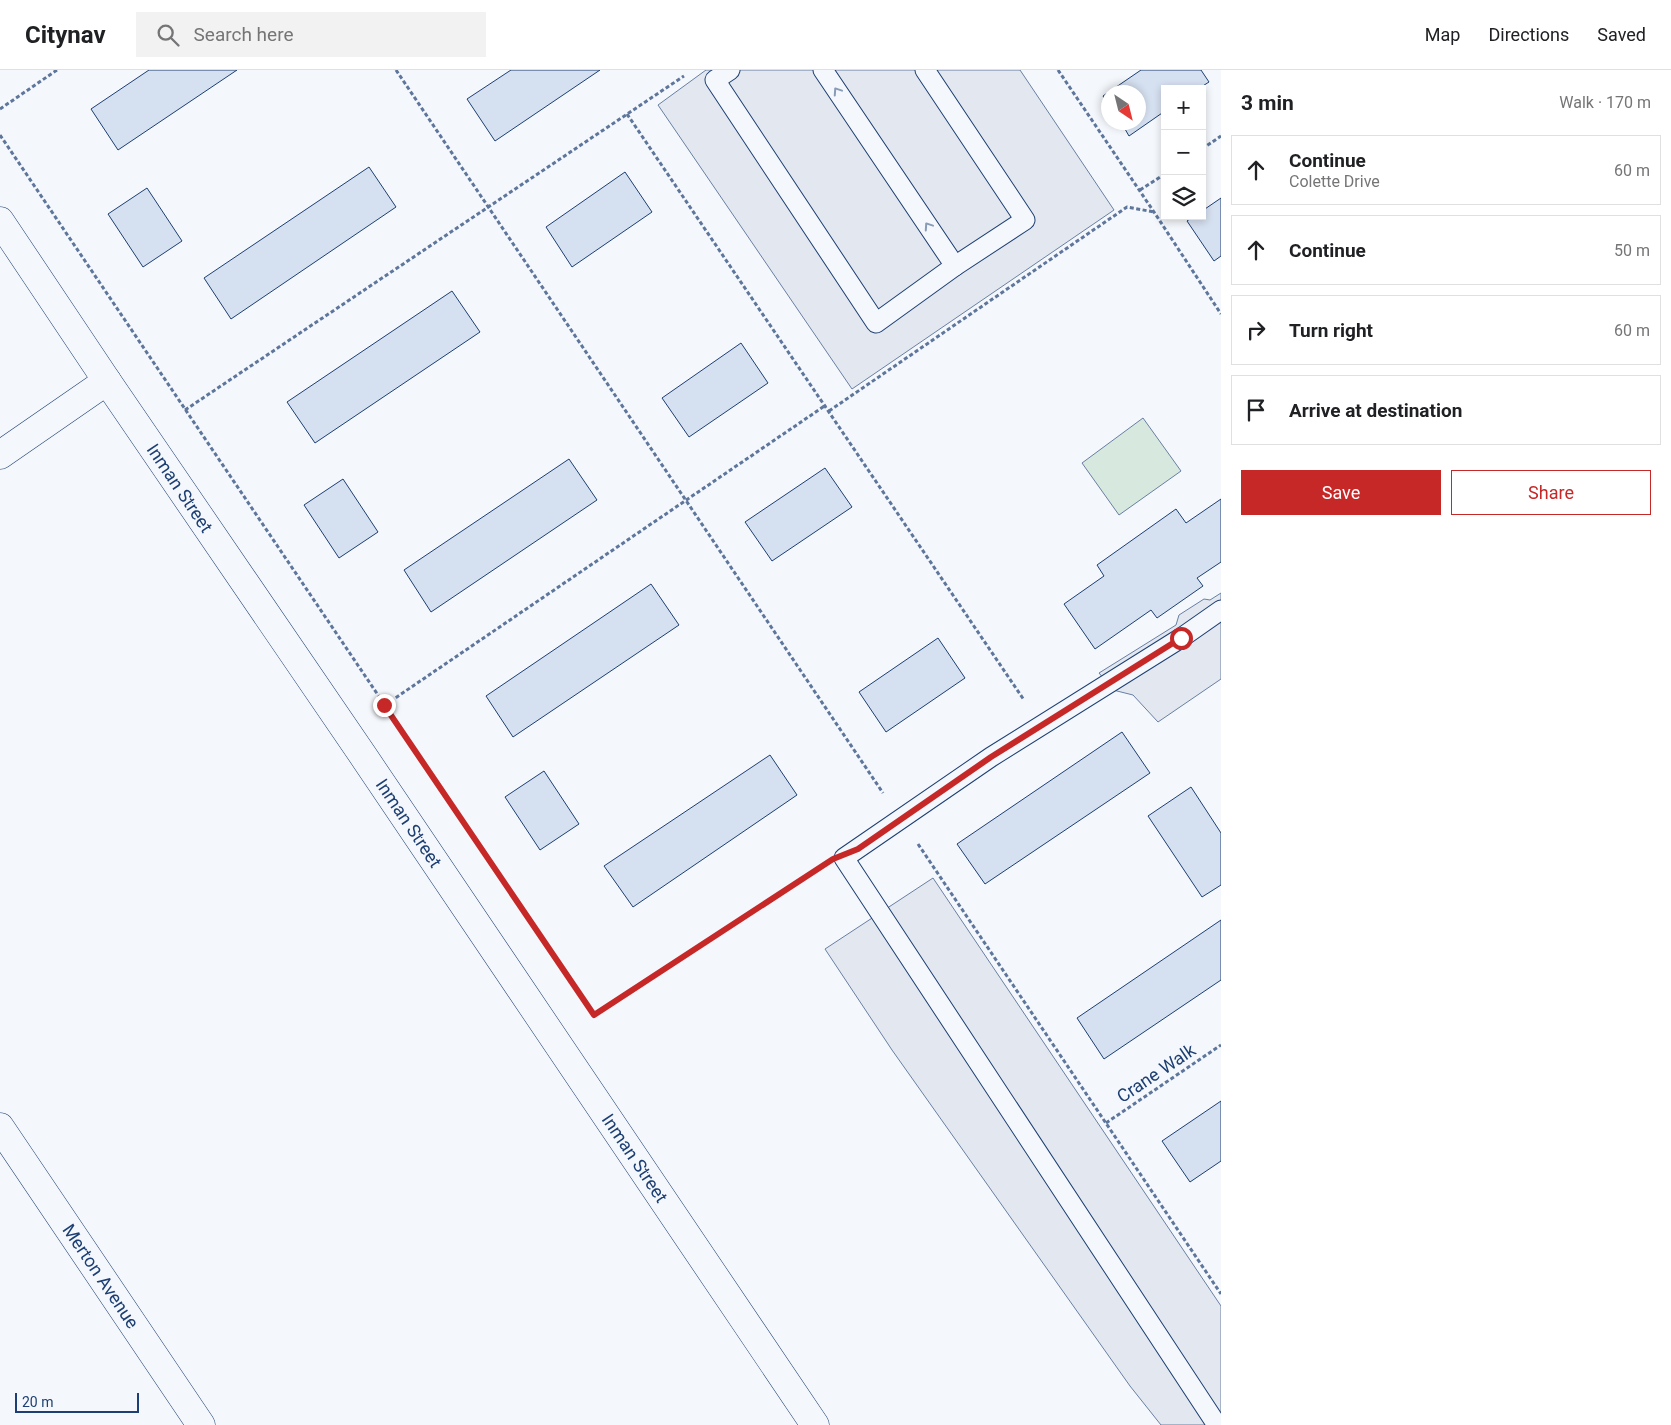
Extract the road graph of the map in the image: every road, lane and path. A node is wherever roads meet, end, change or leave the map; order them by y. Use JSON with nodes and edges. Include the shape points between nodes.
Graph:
{"nodes":[{"id":1,"x":57,"y":70,"type":"edge"},
{"id":2,"x":396,"y":70,"type":"edge"},
{"id":3,"x":730,"y":70,"type":"edge"},
{"id":4,"x":823,"y":70,"type":"edge"},
{"id":5,"x":925,"y":70,"type":"edge"},
{"id":6,"x":1058,"y":70,"type":"edge"},
{"id":7,"x":685,"y":76,"type":"dead end"},
{"id":8,"x":0,"y":109,"type":"edge"},
{"id":9,"x":627,"y":114,"type":"junction"},
{"id":10,"x":0,"y":135,"type":"edge"},
{"id":11,"x":1221,"y":136,"type":"edge"},
{"id":12,"x":1206,"y":146,"type":"edge"},
{"id":13,"x":1163,"y":175,"type":"edge"},
{"id":14,"x":1140,"y":190,"type":"junction"},
{"id":15,"x":488,"y":207,"type":"junction"},
{"id":16,"x":1154,"y":212,"type":"junction"},
{"id":17,"x":0,"y":222,"type":"edge"},
{"id":18,"x":955,"y":266,"type":"junction"},
{"id":19,"x":1221,"y":314,"type":"edge"},
{"id":20,"x":107,"y":381,"type":"junction"},
{"id":21,"x":826,"y":405,"type":"junction"},
{"id":22,"x":185,"y":410,"type":"junction"},
{"id":23,"x":830,"y":411,"type":"junction"},
{"id":24,"x":0,"y":455,"type":"edge"},
{"id":25,"x":686,"y":501,"type":"junction"},
{"id":26,"x":1221,"y":610,"type":"edge"},
{"id":27,"x":384,"y":705,"type":"junction"},
{"id":28,"x":1041,"y":725,"type":"junction"},
{"id":29,"x":901,"y":819,"type":"junction"},
{"id":30,"x":851,"y":854,"type":"junction"},
{"id":31,"x":1221,"y":1045,"type":"edge"},
{"id":32,"x":1106,"y":1123,"type":"junction"},
{"id":33,"x":0,"y":1127,"type":"edge"},
{"id":34,"x":1221,"y":1294,"type":"edge"},
{"id":35,"x":201,"y":1425,"type":"edge"},
{"id":36,"x":815,"y":1425,"type":"edge"},
{"id":37,"x":1217,"y":1425,"type":"edge"}],
"edges":[{"from":1,"to":8,"type":"path"},
{"from":2,"to":15,"type":"path"},
{"from":3,"to":18,"type":"lane","via":[[715,80],[876,323]]},
{"from":18,"to":4,"type":"lane","one_way":true},
{"from":5,"to":18,"type":"lane","via":[[1026,220]]},
{"from":6,"to":14,"type":"path"},
{"from":7,"to":9,"type":"path"},
{"from":9,"to":15,"type":"path"},
{"from":9,"to":21,"type":"path"},
{"from":10,"to":22,"type":"path"},
{"from":11,"to":12,"type":"path"},
{"from":13,"to":14,"type":"path"},
{"from":14,"to":16,"type":"path"},
{"from":15,"to":22,"type":"path"},
{"from":15,"to":25,"type":"path"},
{"from":16,"to":19,"type":"path"},
{"from":16,"to":23,"type":"path","via":[[1128,208]]},
{"from":17,"to":20,"type":"street","name":"Inman Street"},
{"from":20,"to":24,"type":"street"},
{"from":20,"to":36,"type":"street","name":"Inman Street"},
{"from":21,"to":23,"type":"path"},
{"from":21,"to":25,"type":"path"},
{"from":22,"to":27,"type":"path"},
{"from":23,"to":28,"type":"path"},
{"from":25,"to":27,"type":"path"},
{"from":25,"to":29,"type":"path"},
{"from":26,"to":28,"type":"lane"},
{"from":27,"to":30,"type":"path","via":[[594,1015],[833,859]]},
{"from":28,"to":29,"type":"lane"},
{"from":29,"to":30,"type":"lane"},
{"from":29,"to":32,"type":"path"},
{"from":30,"to":37,"type":"lane"},
{"from":31,"to":32,"type":"path","name":"Crane Walk"},
{"from":32,"to":34,"type":"path"},
{"from":33,"to":35,"type":"street","name":"Merton Avenue"}]}
